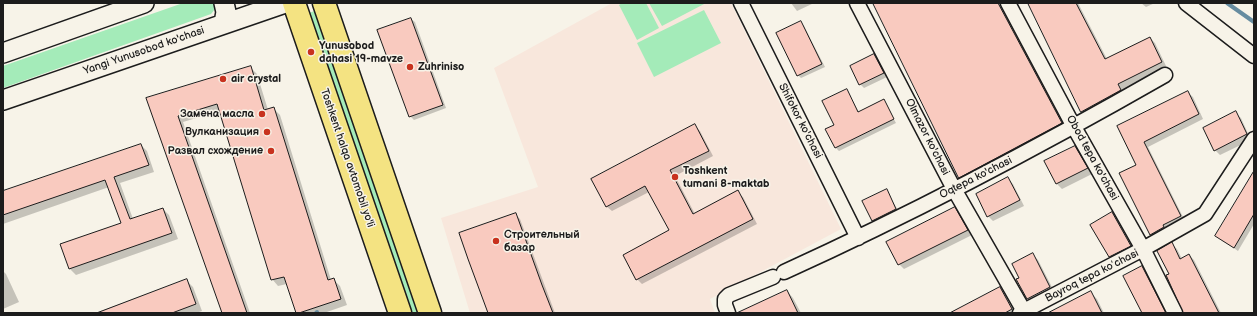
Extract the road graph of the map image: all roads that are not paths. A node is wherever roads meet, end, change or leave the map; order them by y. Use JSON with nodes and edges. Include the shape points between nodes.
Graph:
{"nodes":[{"id":1,"x":144,"y":3,"type":"edge"},
{"id":2,"x":224,"y":3,"type":"edge"},
{"id":3,"x":285,"y":3,"type":"edge"},
{"id":4,"x":294,"y":3,"type":"edge"},
{"id":5,"x":324,"y":3,"type":"edge"},
{"id":6,"x":741,"y":3,"type":"edge"},
{"id":7,"x":857,"y":3,"type":"edge"},
{"id":8,"x":1008,"y":3,"type":"edge"},
{"id":9,"x":1186,"y":3,"type":"edge"},
{"id":10,"x":224,"y":23,"type":"junction"},
{"id":11,"x":3,"y":53,"type":"edge"},
{"id":12,"x":1254,"y":56,"type":"edge"},
{"id":13,"x":1165,"y":75,"type":"dead end"},
{"id":14,"x":3,"y":100,"type":"edge"},
{"id":15,"x":1074,"y":127,"type":"junction"},
{"id":16,"x":1254,"y":139,"type":"edge"},
{"id":17,"x":954,"y":189,"type":"junction"},
{"id":18,"x":858,"y":238,"type":"junction"},
{"id":19,"x":1143,"y":249,"type":"junction"},
{"id":20,"x":1023,"y":312,"type":"edge"},
{"id":21,"x":400,"y":313,"type":"edge"},
{"id":22,"x":430,"y":313,"type":"edge"},
{"id":23,"x":728,"y":313,"type":"edge"},
{"id":24,"x":1175,"y":313,"type":"edge"}],
"edges":[{"from":1,"to":11,"type":"main road"},
{"from":2,"to":10,"type":"main road"},
{"from":3,"to":10,"type":"main road","name":"Yangi Yunusobod ko'chasi"},
{"from":4,"to":21,"type":"highway","name":"Toshkent halqa avtomobil yo'li"},
{"from":5,"to":22,"type":"highway"},
{"from":6,"to":18,"type":"street","name":"Shifokor ko'chasi"},
{"from":7,"to":17,"type":"street","name":"Olmazor ko'chasi"},
{"from":8,"to":15,"type":"street","name":"Obod tepa ko'chasi"},
{"from":9,"to":12,"type":"street"},
{"from":10,"to":14,"type":"main road","name":"Yangi Yunusobod ko'chasi"},
{"from":13,"to":15,"type":"street","name":"Oqtepa ko'chasi"},
{"from":15,"to":17,"type":"street","name":"Oqtepa ko'chasi"},
{"from":15,"to":19,"type":"street","name":"Obod tepa ko'chasi"},
{"from":16,"to":19,"type":"street","name":"Bayroq tepa koʻchasi","via":[[1205,214]]},
{"from":17,"to":18,"type":"street","name":"Oqtepa ko'chasi"},
{"from":17,"to":20,"type":"street","name":"Olmazor ko'chasi"},
{"from":18,"to":23,"type":"street","name":"Oqtepa ko'chasi","via":[[730,295],[725,299]]},
{"from":19,"to":20,"type":"street","name":"Bayroq tepa koʻchasi"},
{"from":19,"to":24,"type":"street","name":"Obod tepa ko'chasi"}]}
